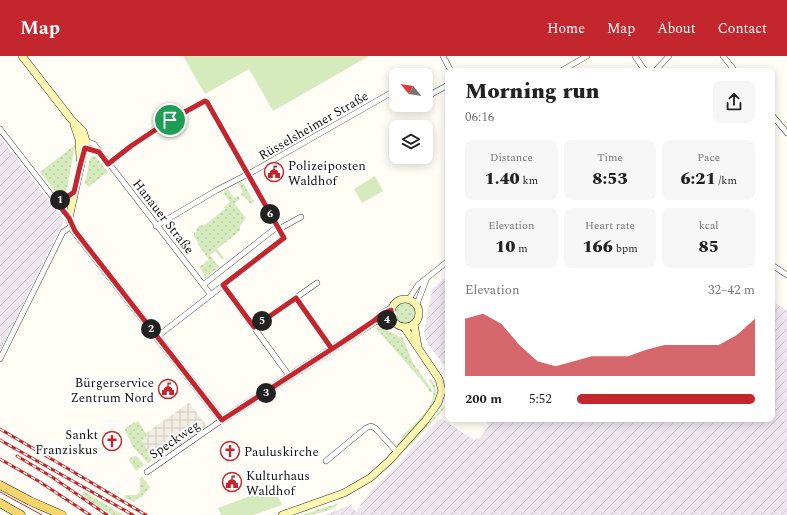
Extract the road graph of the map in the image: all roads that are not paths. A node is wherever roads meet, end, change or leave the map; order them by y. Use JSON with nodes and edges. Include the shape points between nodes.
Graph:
{"nodes":[{"id":1,"x":22,"y":56,"type":"edge"},
{"id":2,"x":443,"y":56,"type":"edge"},
{"id":3,"x":587,"y":56,"type":"edge"},
{"id":4,"x":635,"y":56,"type":"edge"},
{"id":5,"x":669,"y":56,"type":"edge"},
{"id":6,"x":723,"y":56,"type":"edge"},
{"id":7,"x":449,"y":68,"type":"edge"},
{"id":8,"x":566,"y":68,"type":"edge"},
{"id":9,"x":644,"y":68,"type":"edge"},
{"id":10,"x":658,"y":68,"type":"edge"},
{"id":11,"x":733,"y":68,"type":"edge"},
{"id":12,"x":445,"y":88,"type":"edge"},
{"id":13,"x":389,"y":94,"type":"edge"},
{"id":14,"x":433,"y":94,"type":"edge"},
{"id":15,"x":775,"y":119,"type":"edge"},
{"id":16,"x":0,"y":129,"type":"edge"},
{"id":17,"x":787,"y":133,"type":"edge"},
{"id":18,"x":84,"y":145,"type":"junction"},
{"id":19,"x":108,"y":164,"type":"junction"},
{"id":20,"x":248,"y":174,"type":"junction"},
{"id":21,"x":74,"y":192,"type":"junction"},
{"id":22,"x":54,"y":199,"type":"junction"},
{"id":23,"x":301,"y":217,"type":"dead end"},
{"id":24,"x":69,"y":218,"type":"junction"},
{"id":25,"x":72,"y":226,"type":"junction"},
{"id":26,"x":156,"y":226,"type":"junction"},
{"id":27,"x":278,"y":228,"type":"junction"},
{"id":28,"x":445,"y":264,"type":"edge"},
{"id":29,"x":775,"y":267,"type":"edge"},
{"id":30,"x":787,"y":275,"type":"edge"},
{"id":31,"x":428,"y":278,"type":"junction"},
{"id":32,"x":317,"y":282,"type":"dead end"},
{"id":33,"x":203,"y":285,"type":"junction"},
{"id":34,"x":223,"y":285,"type":"junction"},
{"id":35,"x":211,"y":295,"type":"junction"},
{"id":36,"x":296,"y":298,"type":"junction"},
{"id":37,"x":408,"y":299,"type":"junction"},
{"id":38,"x":417,"y":304,"type":"junction"},
{"id":39,"x":391,"y":310,"type":"junction"},
{"id":40,"x":375,"y":320,"type":"junction"},
{"id":41,"x":393,"y":320,"type":"junction"},
{"id":42,"x":414,"y":324,"type":"junction"},
{"id":43,"x":254,"y":327,"type":"junction"},
{"id":44,"x":404,"y":327,"type":"junction"},
{"id":45,"x":158,"y":336,"type":"junction"},
{"id":46,"x":332,"y":349,"type":"junction"},
{"id":47,"x":419,"y":351,"type":"junction"},
{"id":48,"x":0,"y":358,"type":"edge"},
{"id":49,"x":290,"y":377,"type":"junction"},
{"id":50,"x":222,"y":420,"type":"junction"},
{"id":51,"x":397,"y":452,"type":"junction"},
{"id":52,"x":326,"y":461,"type":"dead end"},
{"id":53,"x":147,"y":472,"type":"dead end"},
{"id":54,"x":0,"y":485,"type":"edge"},
{"id":55,"x":0,"y":502,"type":"edge"},
{"id":56,"x":13,"y":512,"type":"edge"},
{"id":57,"x":21,"y":515,"type":"edge"},
{"id":58,"x":62,"y":515,"type":"edge"},
{"id":59,"x":282,"y":515,"type":"edge"}],
"edges":[{"from":1,"to":18,"type":"street","via":[[83,131]]},
{"from":2,"to":7,"type":"street"},
{"from":3,"to":8,"type":"street"},
{"from":4,"to":9,"type":"street"},
{"from":5,"to":10,"type":"street"},
{"from":6,"to":11,"type":"street"},
{"from":12,"to":14,"type":"street"},
{"from":13,"to":20,"type":"street","name":"Rüsselsheimer Straße"},
{"from":15,"to":17,"type":"street"},
{"from":16,"to":22,"type":"street"},
{"from":18,"to":19,"type":"street","name":"Hanauer Straße","via":[[99,152]]},
{"from":18,"to":21,"type":"street"},
{"from":19,"to":20,"type":"street","via":[[155,130],[205,101]]},
{"from":19,"to":26,"type":"street","name":"Hanauer Straße"},
{"from":20,"to":26,"type":"street","name":"Rüsselsheimer Straße"},
{"from":20,"to":27,"type":"street"},
{"from":21,"to":22,"type":"street","via":[[63,200]]},
{"from":21,"to":24,"type":"street"},
{"from":22,"to":24,"type":"street"},
{"from":23,"to":27,"type":"street"},
{"from":24,"to":25,"type":"street"},
{"from":25,"to":45,"type":"street"},
{"from":25,"to":48,"type":"street","via":[[63,232]]},
{"from":26,"to":33,"type":"street","name":"Hanauer Straße"},
{"from":27,"to":33,"type":"street"},
{"from":27,"to":34,"type":"street","via":[[284,238]]},
{"from":28,"to":31,"type":"street","name":"Speckweg"},
{"from":29,"to":30,"type":"street"},
{"from":31,"to":37,"type":"street","name":"Speckweg","via":[[418,285]]},
{"from":31,"to":38,"type":"street","name":"Speckweg"},
{"from":32,"to":36,"type":"street"},
{"from":33,"to":35,"type":"street","name":"Hanauer Straße"},
{"from":34,"to":35,"type":"street"},
{"from":34,"to":43,"type":"street"},
{"from":35,"to":45,"type":"street"},
{"from":36,"to":43,"type":"street"},
{"from":36,"to":46,"type":"street"},
{"from":37,"to":38,"type":"street"},
{"from":37,"to":39,"type":"street","name":"Speckweg","via":[[396,302]]},
{"from":38,"to":42,"type":"street","name":"Speckweg","via":[[420,313]]},
{"from":39,"to":40,"type":"street","name":"Speckweg"},
{"from":39,"to":41,"type":"street"},
{"from":40,"to":41,"type":"street"},
{"from":40,"to":46,"type":"street","name":"Speckweg"},
{"from":41,"to":44,"type":"street","via":[[397,325]]},
{"from":42,"to":44,"type":"street"},
{"from":42,"to":47,"type":"street"},
{"from":43,"to":49,"type":"street"},
{"from":44,"to":47,"type":"street"},
{"from":45,"to":50,"type":"street"},
{"from":46,"to":49,"type":"street","name":"Speckweg"},
{"from":47,"to":51,"type":"street","via":[[439,379],[442,394],[432,412]]},
{"from":49,"to":50,"type":"street","name":"Speckweg"},
{"from":50,"to":53,"type":"street","name":"Speckweg"},
{"from":51,"to":52,"type":"street","via":[[371,426]]},
{"from":51,"to":59,"type":"street","via":[[374,475],[349,491]]},
{"from":54,"to":58,"type":"main road","via":[[30,502]]},
{"from":55,"to":56,"type":"main road"},
{"from":56,"to":57,"type":"main road"}]}
